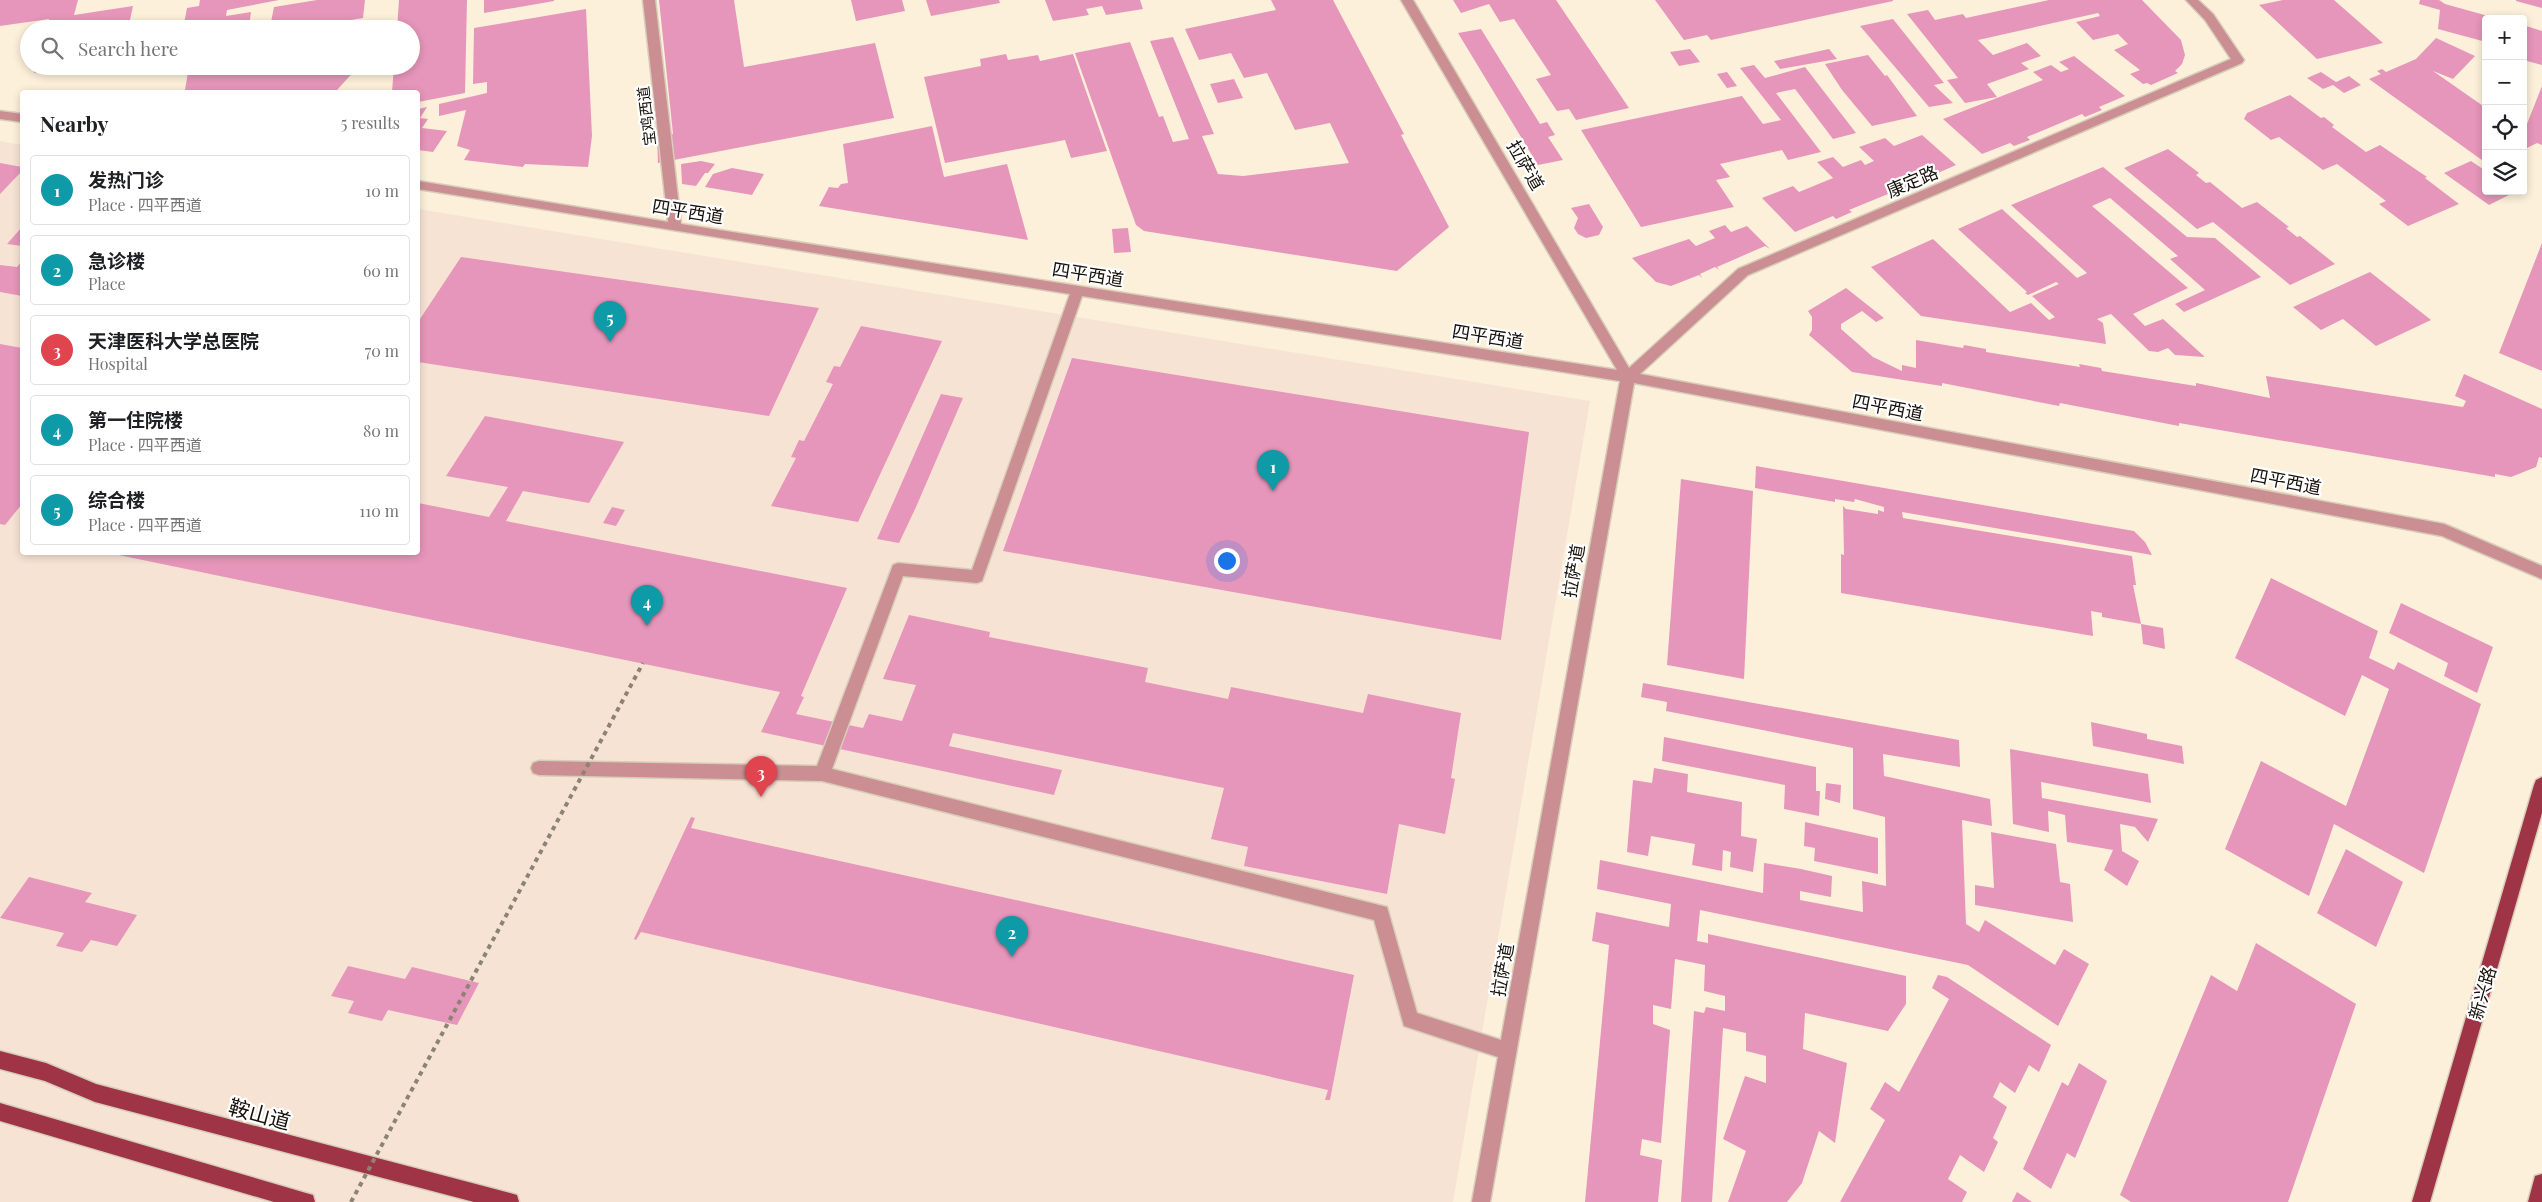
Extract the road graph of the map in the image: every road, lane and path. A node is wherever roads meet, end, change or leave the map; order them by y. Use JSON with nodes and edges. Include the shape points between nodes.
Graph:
{"nodes":[{"id":1,"x":649,"y":0,"type":"edge"},
{"id":2,"x":1407,"y":0,"type":"edge"},
{"id":3,"x":2192,"y":0,"type":"edge"},
{"id":4,"x":0,"y":115,"type":"edge"},
{"id":5,"x":20,"y":118,"type":"edge"},
{"id":6,"x":420,"y":185,"type":"edge"},
{"id":7,"x":675,"y":228,"type":"junction"},
{"id":8,"x":1077,"y":291,"type":"junction"},
{"id":9,"x":1628,"y":377,"type":"junction"},
{"id":10,"x":2542,"y":573,"type":"edge"},
{"id":11,"x":643,"y":663,"type":"dead end"},
{"id":12,"x":539,"y":768,"type":"dead end"},
{"id":13,"x":822,"y":774,"type":"junction"},
{"id":14,"x":2542,"y":785,"type":"edge"},
{"id":15,"x":1508,"y":1051,"type":"junction"},
{"id":16,"x":0,"y":1060,"type":"edge"},
{"id":17,"x":0,"y":1112,"type":"edge"},
{"id":18,"x":2542,"y":1183,"type":"edge"},
{"id":19,"x":306,"y":1202,"type":"edge"},
{"id":20,"x":351,"y":1202,"type":"edge"},
{"id":21,"x":510,"y":1202,"type":"edge"},
{"id":22,"x":1481,"y":1202,"type":"edge"},
{"id":23,"x":2421,"y":1202,"type":"edge"},
{"id":24,"x":2537,"y":1202,"type":"edge"}],
"edges":[{"from":1,"to":7,"type":"street","name":"宝鸡西道"},
{"from":2,"to":9,"type":"street","name":"拉萨道"},
{"from":3,"to":9,"type":"street","name":"康定路","via":[[2209,16],[2238,60],[1743,272]]},
{"from":4,"to":5,"type":"street"},
{"from":6,"to":7,"type":"street","name":"四平西道"},
{"from":7,"to":8,"type":"street","name":"四平西道"},
{"from":8,"to":9,"type":"street","name":"四平西道"},
{"from":8,"to":13,"type":"street","via":[[977,577],[898,569]]},
{"from":9,"to":10,"type":"street","name":"四平西道","via":[[2444,530]]},
{"from":9,"to":15,"type":"street","name":"拉萨道"},
{"from":11,"to":20,"type":"path","bridge":true},
{"from":12,"to":13,"type":"street"},
{"from":13,"to":15,"type":"street","via":[[1381,913],[1410,1020]]},
{"from":14,"to":23,"type":"main road","name":"新兴路"},
{"from":15,"to":22,"type":"street","name":"拉萨道"},
{"from":16,"to":21,"type":"main road","name":"鞍山道","via":[[46,1072],[95,1093]]},
{"from":17,"to":19,"type":"main road"},
{"from":18,"to":24,"type":"main road"}]}
